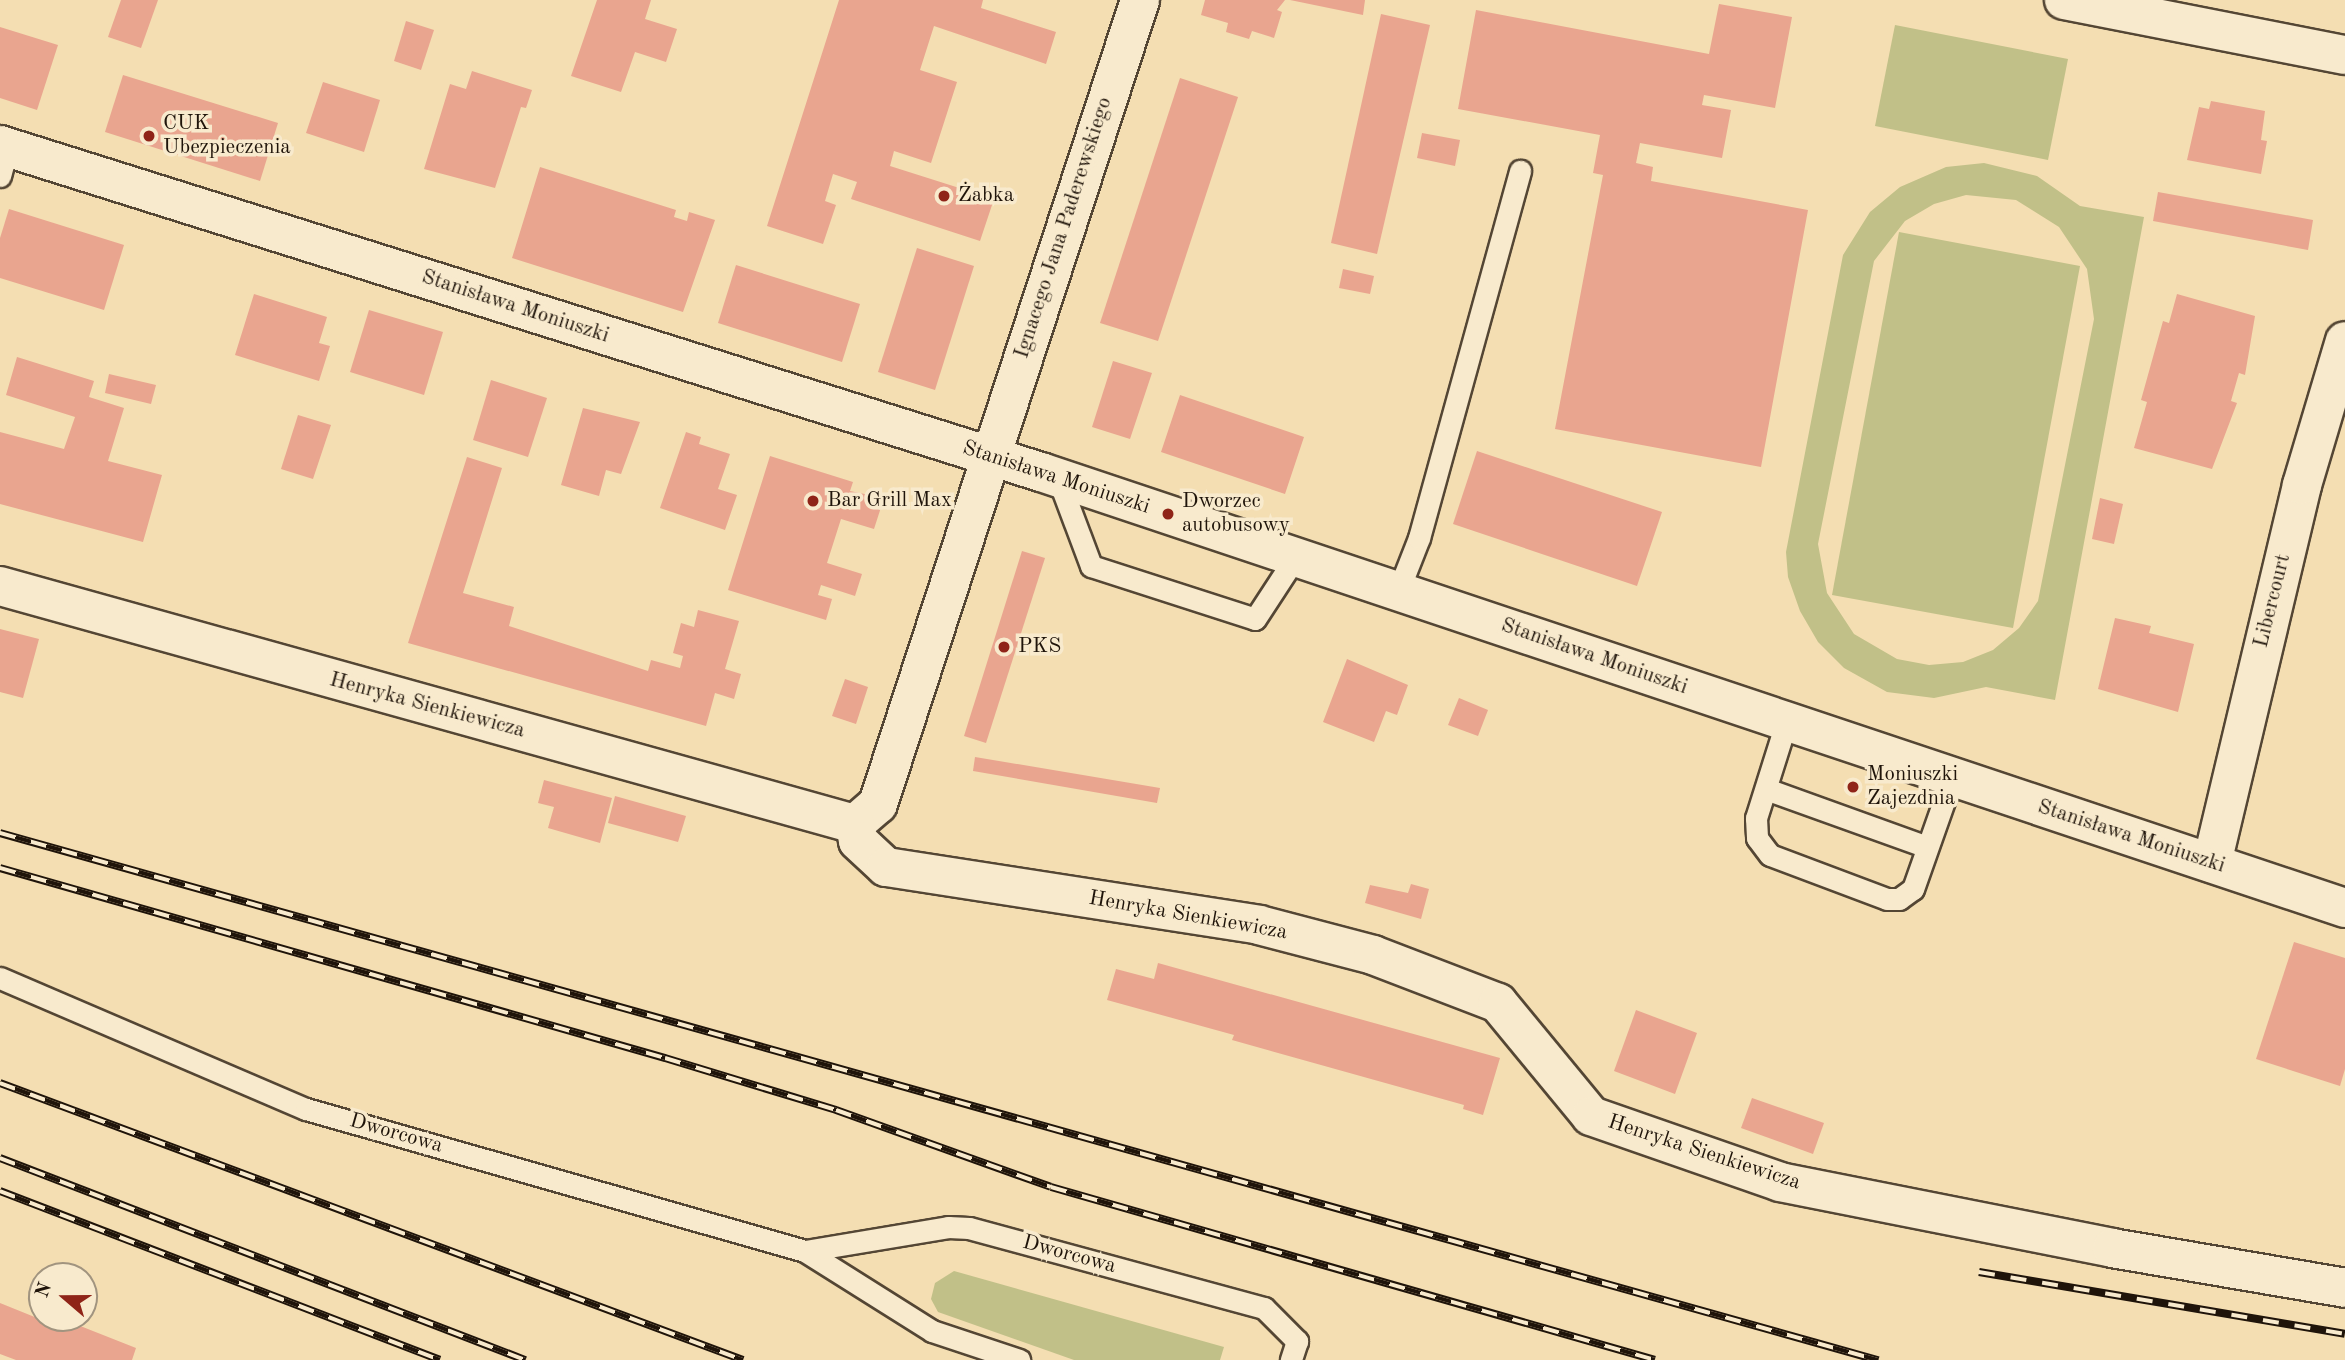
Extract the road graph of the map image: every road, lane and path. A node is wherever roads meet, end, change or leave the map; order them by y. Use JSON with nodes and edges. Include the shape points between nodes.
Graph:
{"nodes":[{"id":1,"x":1140,"y":0,"type":"edge"},
{"id":2,"x":2064,"y":0,"type":"edge"},
{"id":3,"x":2345,"y":55,"type":"edge"},
{"id":4,"x":3,"y":156,"type":"edge"},
{"id":5,"x":1520,"y":170,"type":"dead end"},
{"id":6,"x":2345,"y":341,"type":"edge"},
{"id":7,"x":990,"y":457,"type":"junction"},
{"id":8,"x":1058,"y":478,"type":"junction"},
{"id":9,"x":1296,"y":556,"type":"junction"},
{"id":10,"x":0,"y":586,"type":"edge"},
{"id":11,"x":1399,"y":589,"type":"junction"},
{"id":12,"x":1786,"y":723,"type":"junction"},
{"id":13,"x":1952,"y":778,"type":"junction"},
{"id":14,"x":1766,"y":789,"type":"junction"},
{"id":15,"x":855,"y":824,"type":"junction"},
{"id":16,"x":1927,"y":847,"type":"junction"},
{"id":17,"x":2212,"y":863,"type":"junction"},
{"id":18,"x":2345,"y":908,"type":"edge"},
{"id":19,"x":0,"y":978,"type":"edge"},
{"id":20,"x":805,"y":1251,"type":"junction"},
{"id":21,"x":2345,"y":1287,"type":"edge"},
{"id":22,"x":1019,"y":1360,"type":"edge"},
{"id":23,"x":1291,"y":1360,"type":"edge"}],
"edges":[{"from":1,"to":7,"type":"street","name":"Ignacego Jana Paderewskiego"},
{"from":2,"to":3,"type":"street"},
{"from":4,"to":7,"type":"street","name":"Stanisława Moniuszki"},
{"from":5,"to":11,"type":"lane","via":[[1419,538]]},
{"from":6,"to":17,"type":"street","name":"Libercourt","via":[[2302,485]]},
{"from":7,"to":8,"type":"street","name":"Stanisława Moniuszki"},
{"from":7,"to":15,"type":"street","via":[[878,804]]},
{"from":8,"to":9,"type":"street","name":"Stanisława Moniuszki"},
{"from":8,"to":9,"type":"lane","via":[[1091,566],[1255,620]]},
{"from":9,"to":11,"type":"street","name":"Stanisława Moniuszki"},
{"from":10,"to":15,"type":"street","name":"Henryka Sienkiewicza"},
{"from":11,"to":12,"type":"street","name":"Stanisława Moniuszki"},
{"from":12,"to":13,"type":"street","name":"Stanisława Moniuszki"},
{"from":12,"to":14,"type":"lane"},
{"from":13,"to":16,"type":"lane"},
{"from":13,"to":17,"type":"street","name":"Stanisława Moniuszki"},
{"from":14,"to":16,"type":"lane"},
{"from":14,"to":16,"type":"lane","via":[[1756,818],[1757,838],[1770,855],[1886,899],[1899,899],[1913,889]]},
{"from":15,"to":21,"type":"street","name":"Henryka Sienkiewicza","via":[[858,841],[886,867],[1259,925],[1373,955],[1497,1003],[1591,1116],[1780,1182],[2112,1248]]},
{"from":17,"to":18,"type":"street","name":"Stanisława Moniuszki"},
{"from":19,"to":20,"type":"lane","name":"Dworcowa","via":[[306,1109]]},
{"from":20,"to":22,"type":"lane","name":"Dworcowa","via":[[932,1331]]},
{"from":20,"to":23,"type":"lane","name":"Dworcowa","via":[[948,1227],[969,1228],[1264,1308],[1297,1341]]}]}
